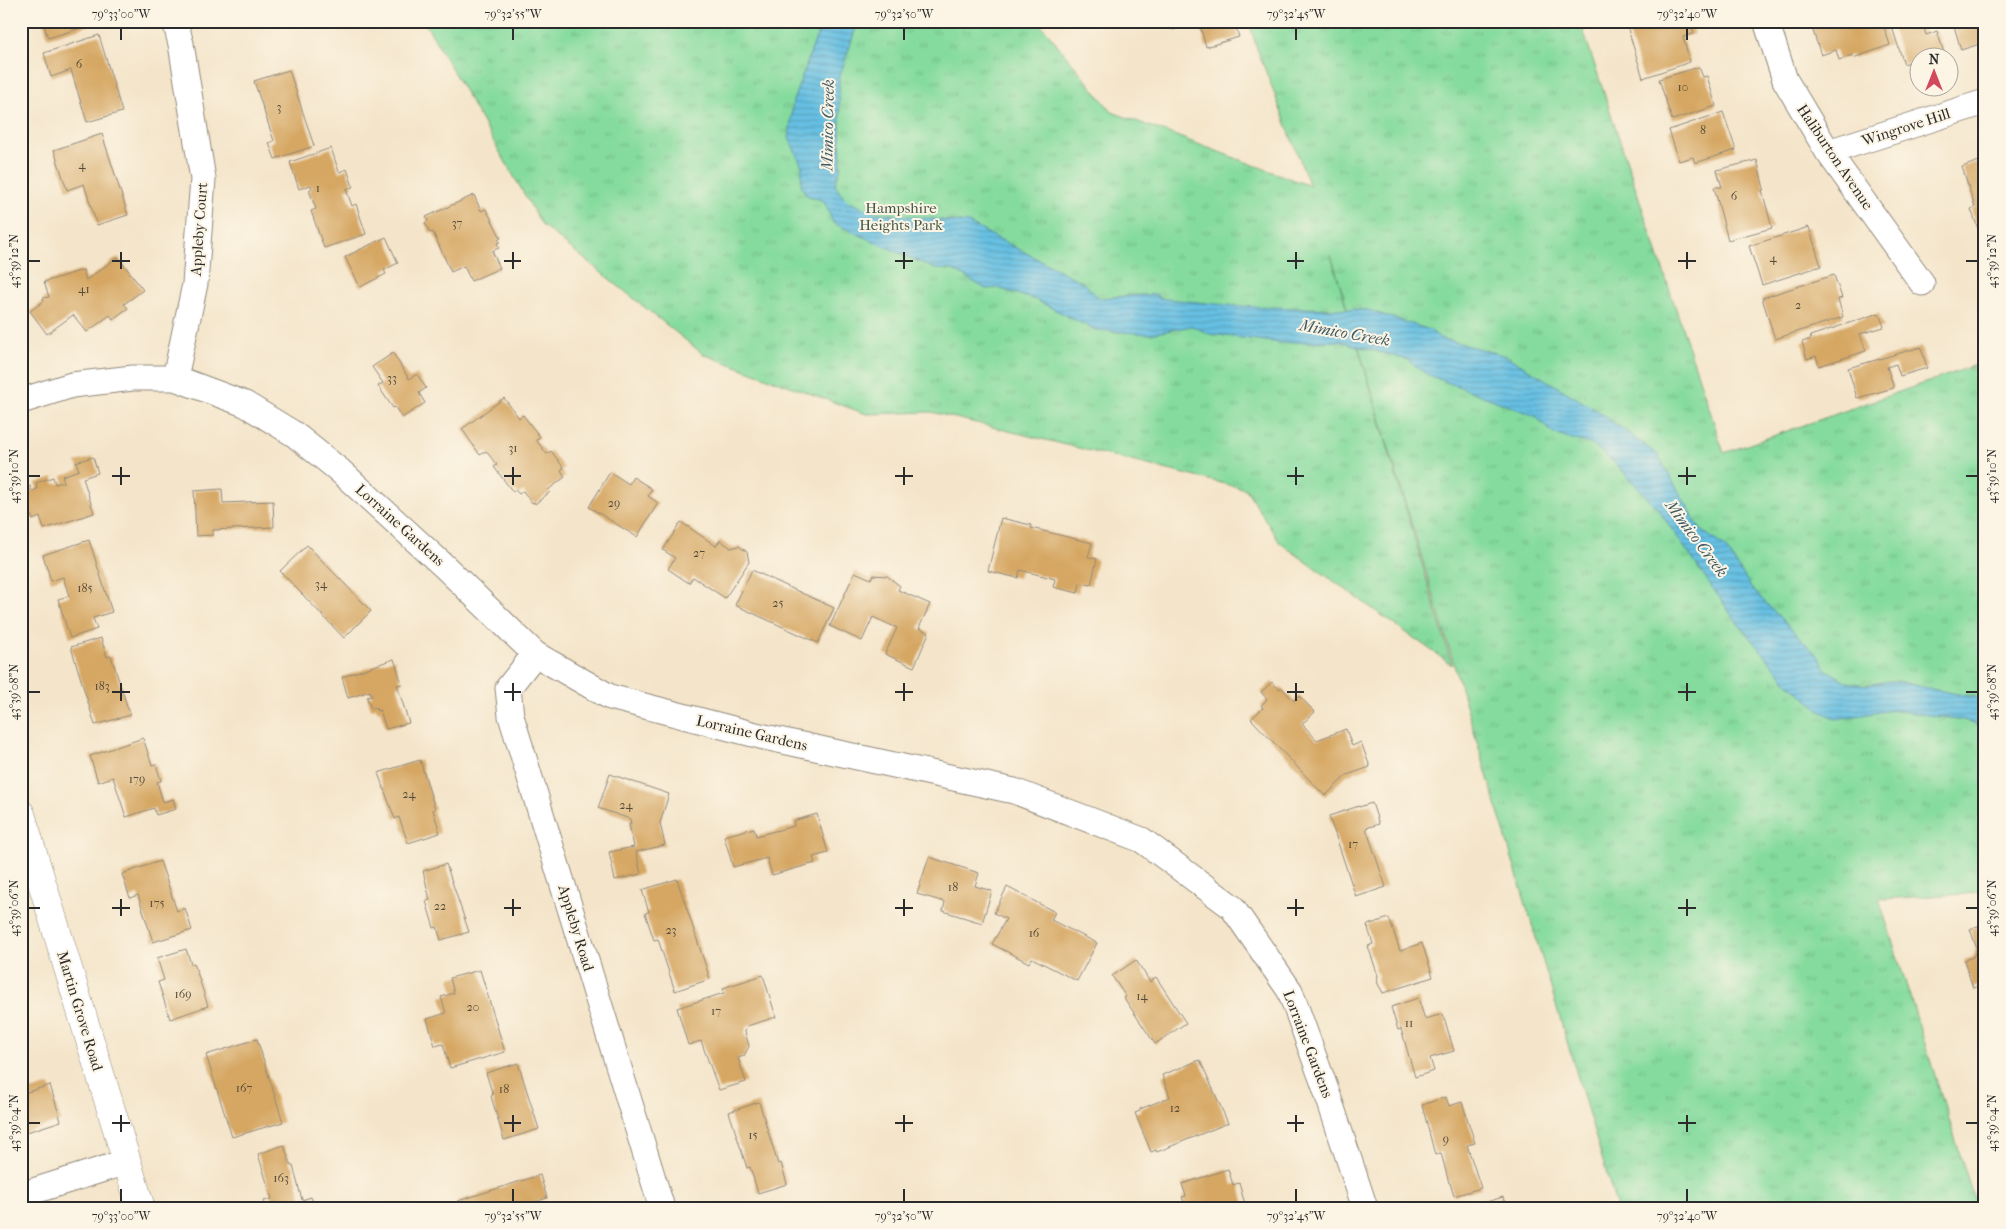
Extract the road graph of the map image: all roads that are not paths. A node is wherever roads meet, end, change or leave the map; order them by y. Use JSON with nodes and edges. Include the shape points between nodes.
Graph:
{"nodes":[{"id":1,"x":175,"y":21,"type":"edge"},
{"id":2,"x":1766,"y":21,"type":"edge"},
{"id":3,"x":1985,"y":102,"type":"edge"},
{"id":4,"x":1828,"y":152,"type":"junction"},
{"id":5,"x":1922,"y":283,"type":"dead end"},
{"id":6,"x":175,"y":378,"type":"junction"},
{"id":7,"x":21,"y":401,"type":"edge"},
{"id":8,"x":535,"y":654,"type":"junction"},
{"id":9,"x":21,"y":814,"type":"edge"},
{"id":10,"x":126,"y":1162,"type":"junction"},
{"id":11,"x":21,"y":1195,"type":"edge"},
{"id":12,"x":141,"y":1208,"type":"edge"},
{"id":13,"x":662,"y":1208,"type":"edge"},
{"id":14,"x":1365,"y":1208,"type":"edge"}],
"edges":[{"from":1,"to":6,"type":"street","name":"Appleby Court","via":[[203,179],[195,284]]},
{"from":2,"to":4,"type":"street","name":"Haliburton Avenue","via":[[1785,80]]},
{"from":3,"to":4,"type":"street","name":"Wingrove Hill"},
{"from":4,"to":5,"type":"street","name":"Haliburton Avenue"},
{"from":6,"to":7,"type":"street","name":"Lorraine Gardens","via":[[133,378],[72,385]]},
{"from":6,"to":8,"type":"street","name":"Lorraine Gardens","via":[[245,404],[294,434],[346,476]]},
{"from":8,"to":13,"type":"street","name":"Appleby Road","via":[[508,688],[511,716]]},
{"from":8,"to":14,"type":"street","name":"Lorraine Gardens","via":[[610,698],[760,736],[1014,791],[1142,840],[1232,907],[1290,991]]},
{"from":9,"to":10,"type":"main road","name":"Martin Grove Road"},
{"from":10,"to":11,"type":"street"},
{"from":10,"to":12,"type":"main road","name":"Martin Grove Road"}]}
